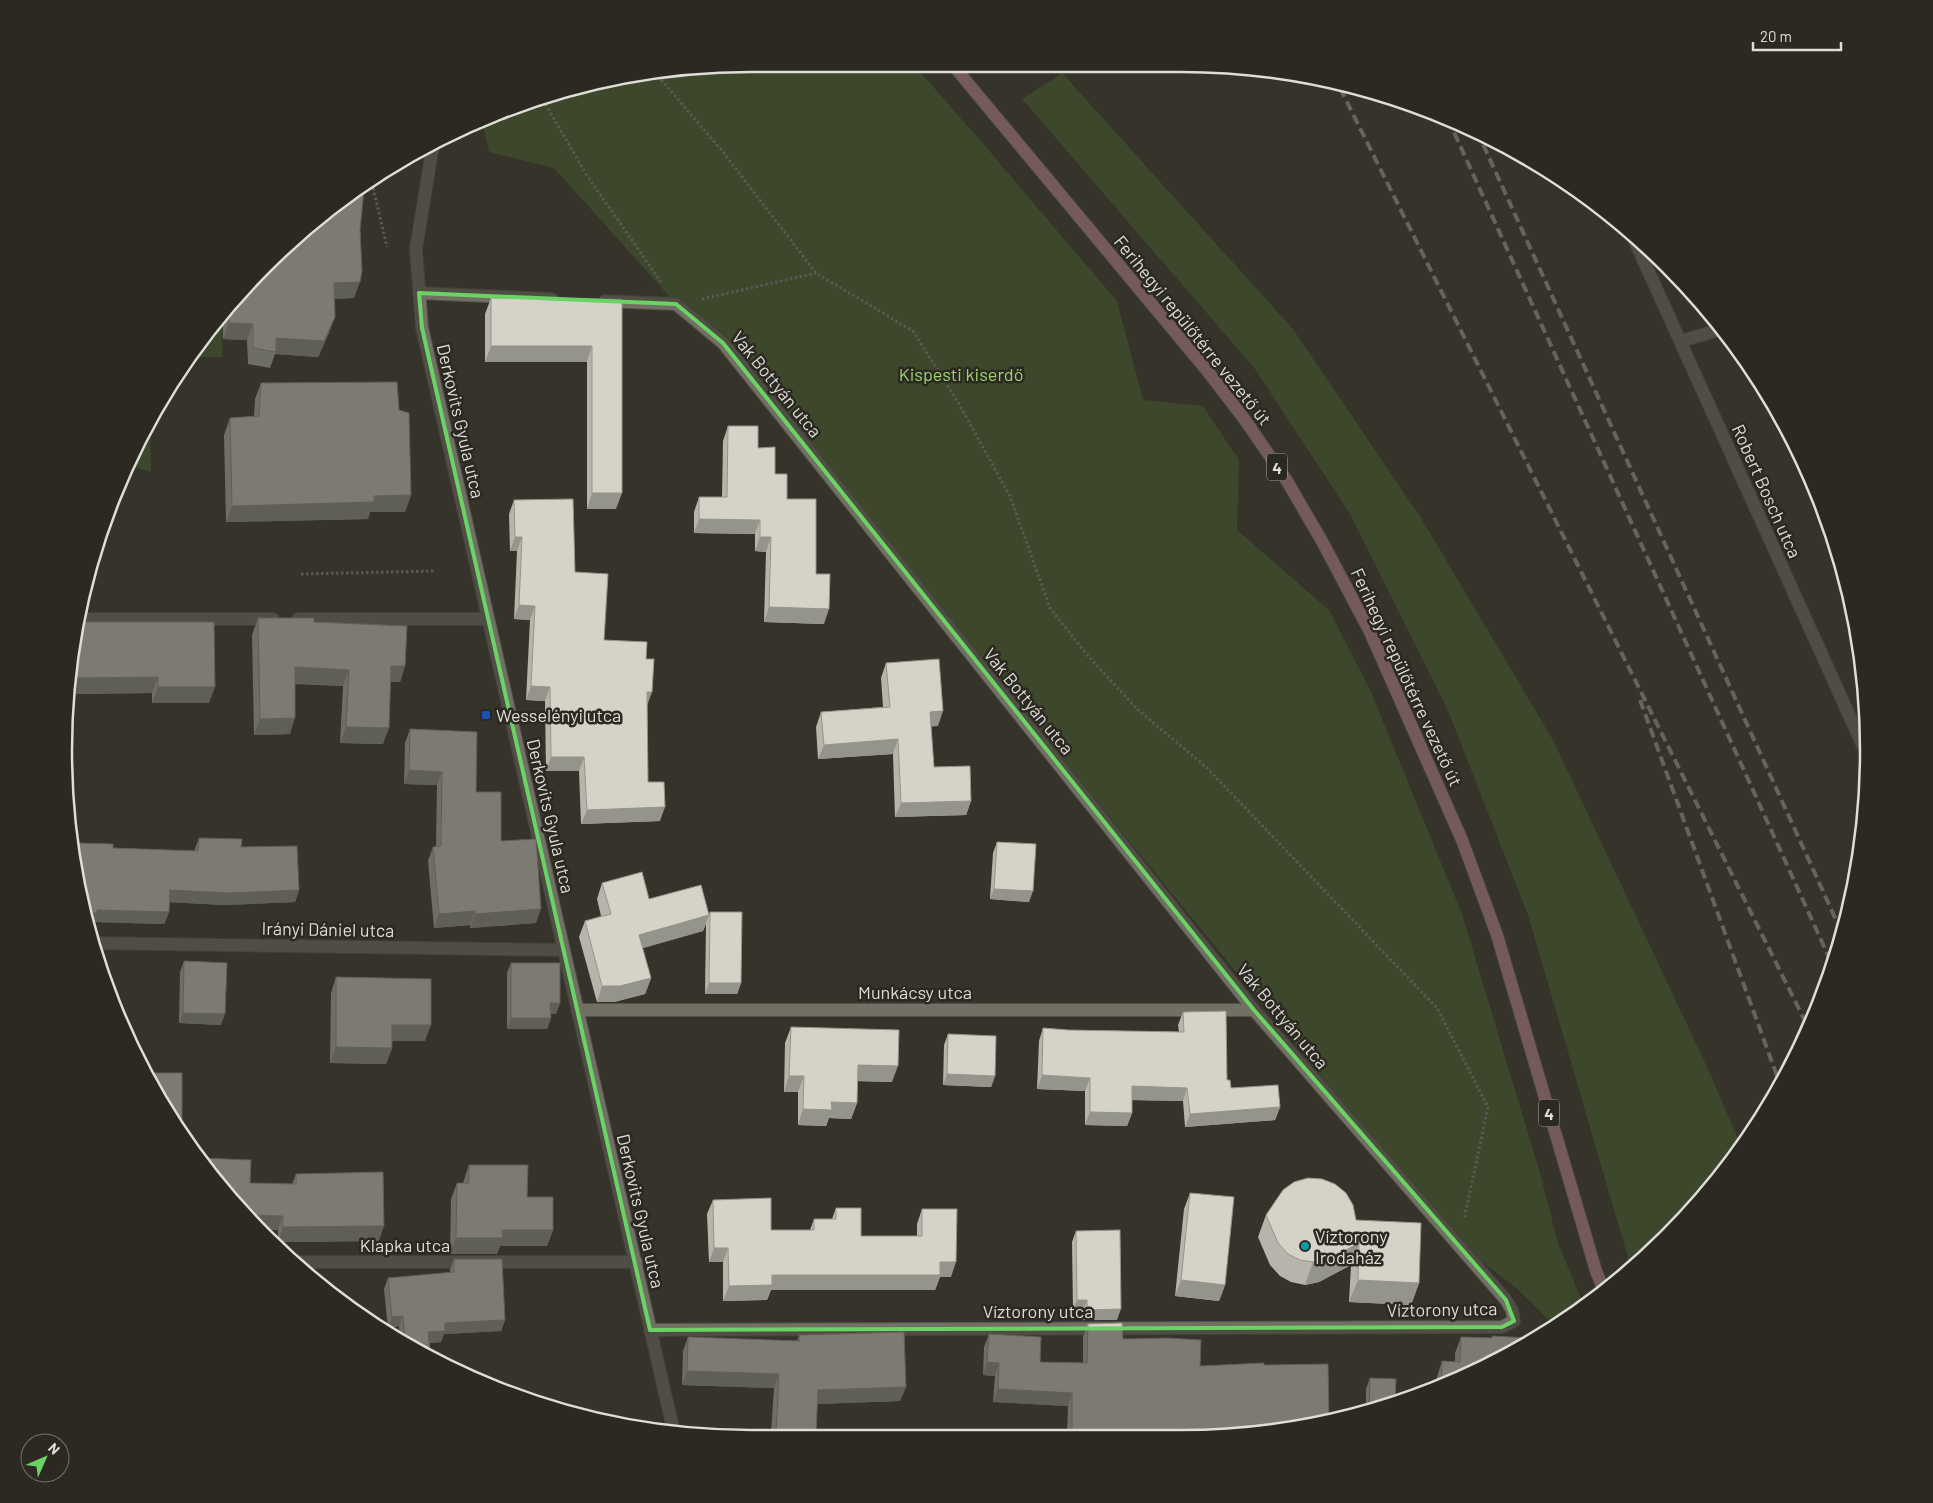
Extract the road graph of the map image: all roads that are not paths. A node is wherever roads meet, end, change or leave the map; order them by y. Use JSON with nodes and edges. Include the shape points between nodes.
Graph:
{"nodes":[{"id":1,"x":959,"y":72,"type":"edge"},
{"id":2,"x":432,"y":153,"type":"edge"},
{"id":3,"x":1641,"y":252,"type":"edge"},
{"id":4,"x":419,"y":294,"type":"junction"},
{"id":5,"x":567,"y":300,"type":"edge"},
{"id":6,"x":597,"y":301,"type":"edge"},
{"id":7,"x":1714,"y":331,"type":"edge"},
{"id":8,"x":1681,"y":341,"type":"junction"},
{"id":9,"x":86,"y":619,"type":"edge"},
{"id":10,"x":488,"y":619,"type":"junction"},
{"id":11,"x":1860,"y":741,"type":"edge"},
{"id":12,"x":101,"y":943,"type":"edge"},
{"id":13,"x":563,"y":950,"type":"junction"},
{"id":14,"x":577,"y":1010,"type":"junction"},
{"id":15,"x":1254,"y":1010,"type":"junction"},
{"id":16,"x":304,"y":1262,"type":"edge"},
{"id":17,"x":636,"y":1262,"type":"junction"},
{"id":18,"x":1601,"y":1285,"type":"edge"},
{"id":19,"x":1514,"y":1321,"type":"joint"},
{"id":20,"x":650,"y":1330,"type":"junction"},
{"id":21,"x":672,"y":1426,"type":"edge"}],
"edges":[{"from":1,"to":18,"type":"main road","name":"Ferihegyi repülőtérre vezető út","number":"4","via":[[1245,420],[1287,481],[1332,559],[1370,632],[1472,866],[1497,935]]},
{"from":2,"to":4,"type":"street","name":"Derkovits Gyula utca","via":[[416,249]]},
{"from":3,"to":8,"type":"street","name":"Robert Bosch utca"},
{"from":4,"to":5,"type":"street"},
{"from":4,"to":10,"type":"street","name":"Derkovits Gyula utca","via":[[422,328]]},
{"from":6,"to":15,"type":"street","name":"Vak Bottyán utca","via":[[676,304],[722,343]]},
{"from":7,"to":8,"type":"street"},
{"from":8,"to":11,"type":"street","name":"Robert Bosch utca"},
{"from":9,"to":10,"type":"street"},
{"from":10,"to":13,"type":"street","name":"Derkovits Gyula utca"},
{"from":12,"to":13,"type":"street","name":"Irányi Dániel utca"},
{"from":13,"to":14,"type":"street","name":"Derkovits Gyula utca"},
{"from":14,"to":15,"type":"street","name":"Munkácsy utca"},
{"from":14,"to":17,"type":"street","name":"Derkovits Gyula utca"},
{"from":15,"to":19,"type":"street","name":"Vak Bottyán utca","via":[[1506,1300]]},
{"from":16,"to":17,"type":"street","name":"Klapka utca"},
{"from":17,"to":20,"type":"street","name":"Derkovits Gyula utca"},
{"from":19,"to":20,"type":"street","name":"Víztorony utca","via":[[1502,1327]]},
{"from":20,"to":21,"type":"street","name":"Derkovits Gyula utca"}]}
